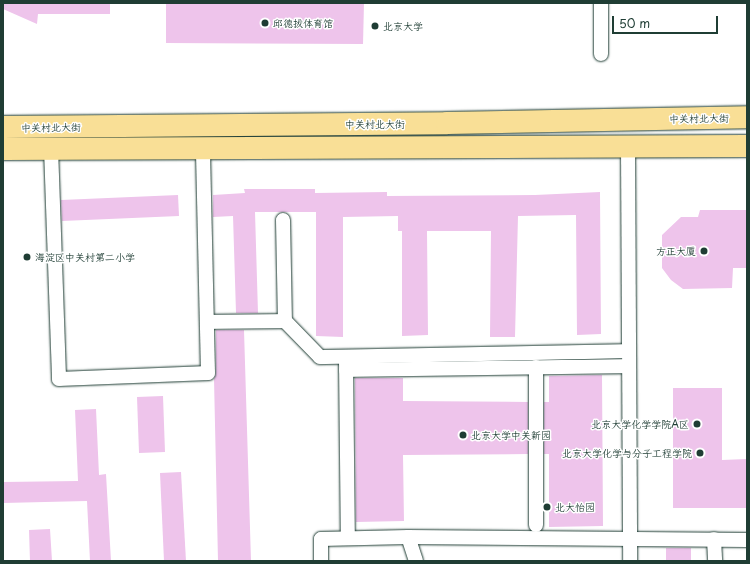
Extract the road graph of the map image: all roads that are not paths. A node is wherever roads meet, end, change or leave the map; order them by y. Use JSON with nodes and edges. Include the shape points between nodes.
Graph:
{"nodes":[{"id":1,"x":601,"y":3,"type":"edge"},
{"id":2,"x":601,"y":54,"type":"dead end"},
{"id":3,"x":747,"y":117,"type":"edge"},
{"id":4,"x":3,"y":127,"type":"edge"},
{"id":5,"x":628,"y":146,"type":"junction"},
{"id":6,"x":747,"y":146,"type":"edge"},
{"id":7,"x":51,"y":148,"type":"junction"},
{"id":8,"x":3,"y":149,"type":"edge"},
{"id":9,"x":203,"y":149,"type":"junction"},
{"id":10,"x":283,"y":220,"type":"dead end"},
{"id":11,"x":285,"y":321,"type":"junction"},
{"id":12,"x":207,"y":322,"type":"junction"},
{"id":13,"x":629,"y":350,"type":"junction"},
{"id":14,"x":346,"y":364,"type":"junction"},
{"id":15,"x":629,"y":366,"type":"junction"},
{"id":16,"x":536,"y":367,"type":"junction"},
{"id":17,"x":536,"y":525,"type":"dead end"},
{"id":18,"x":408,"y":537,"type":"junction"},
{"id":19,"x":348,"y":538,"type":"junction"},
{"id":20,"x":630,"y":539,"type":"junction"},
{"id":21,"x":714,"y":539,"type":"junction"},
{"id":22,"x":747,"y":540,"type":"edge"},
{"id":23,"x":321,"y":561,"type":"edge"},
{"id":24,"x":416,"y":561,"type":"edge"},
{"id":25,"x":630,"y":561,"type":"edge"},
{"id":26,"x":715,"y":561,"type":"edge"}],
"edges":[{"from":1,"to":2,"type":"street"},
{"from":3,"to":4,"type":"main road","name":"中关村北大街","via":[[447,124]]},
{"from":5,"to":6,"type":"main road","name":"中关村北大街"},
{"from":5,"to":9,"type":"main road","name":"中关村北大街"},
{"from":5,"to":13,"type":"street"},
{"from":7,"to":8,"type":"main road","name":"中关村北大街"},
{"from":7,"to":9,"type":"main road","name":"中关村北大街"},
{"from":7,"to":12,"type":"street","via":[[59,379],[208,373]]},
{"from":9,"to":12,"type":"street"},
{"from":10,"to":11,"type":"street"},
{"from":11,"to":12,"type":"street"},
{"from":11,"to":14,"type":"street","via":[[320,357]]},
{"from":13,"to":14,"type":"street"},
{"from":13,"to":15,"type":"street"},
{"from":14,"to":16,"type":"street"},
{"from":14,"to":19,"type":"street"},
{"from":15,"to":16,"type":"street"},
{"from":15,"to":20,"type":"street"},
{"from":16,"to":17,"type":"street"},
{"from":18,"to":19,"type":"street"},
{"from":18,"to":20,"type":"street"},
{"from":18,"to":24,"type":"street"},
{"from":19,"to":23,"type":"street","via":[[321,539]]},
{"from":20,"to":21,"type":"street"},
{"from":20,"to":25,"type":"street"},
{"from":21,"to":22,"type":"street"},
{"from":21,"to":26,"type":"street"}]}
